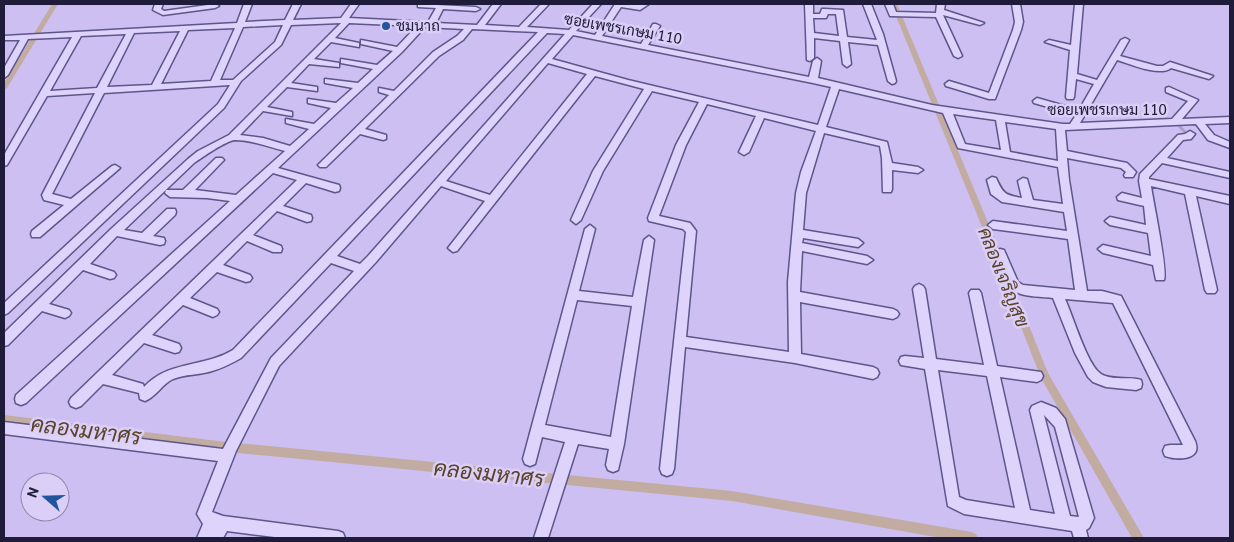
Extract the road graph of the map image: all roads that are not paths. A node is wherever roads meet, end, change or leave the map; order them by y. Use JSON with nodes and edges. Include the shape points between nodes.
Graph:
{"nodes":[{"id":1,"x":158,"y":4,"type":"edge"},
{"id":2,"x":248,"y":4,"type":"edge"},
{"id":3,"x":297,"y":4,"type":"edge"},
{"id":4,"x":355,"y":4,"type":"edge"},
{"id":5,"x":497,"y":4,"type":"edge"},
{"id":6,"x":544,"y":4,"type":"edge"},
{"id":7,"x":597,"y":4,"type":"edge"},
{"id":8,"x":619,"y":4,"type":"edge"},
{"id":9,"x":645,"y":4,"type":"edge"},
{"id":10,"x":867,"y":4,"type":"edge"},
{"id":11,"x":889,"y":4,"type":"edge"},
{"id":12,"x":1016,"y":4,"type":"edge"},
{"id":13,"x":1079,"y":4,"type":"edge"},
{"id":14,"x":216,"y":5,"type":"edge"},
{"id":15,"x":421,"y":5,"type":"edge"},
{"id":16,"x":441,"y":6,"type":"junction"},
{"id":17,"x":825,"y":7,"type":"edge"},
{"id":18,"x":840,"y":8,"type":"edge"},
{"id":19,"x":476,"y":9,"type":"dead end"},
{"id":20,"x":940,"y":10,"type":"edge"},
{"id":21,"x":807,"y":11,"type":"edge"},
{"id":22,"x":346,"y":20,"type":"junction"},
{"id":23,"x":290,"y":22,"type":"junction"},
{"id":24,"x":980,"y":23,"type":"dead end"},
{"id":25,"x":428,"y":24,"type":"junction"},
{"id":26,"x":240,"y":26,"type":"junction"},
{"id":27,"x":474,"y":26,"type":"junction"},
{"id":28,"x":656,"y":26,"type":"dead end"},
{"id":29,"x":206,"y":27,"type":"junction"},
{"id":30,"x":185,"y":28,"type":"junction"},
{"id":31,"x":521,"y":29,"type":"junction"},
{"id":32,"x":545,"y":30,"type":"junction"},
{"id":33,"x":131,"y":31,"type":"junction"},
{"id":34,"x":571,"y":32,"type":"junction"},
{"id":35,"x":78,"y":34,"type":"junction"},
{"id":36,"x":809,"y":35,"type":"junction"},
{"id":37,"x":28,"y":37,"type":"junction"},
{"id":38,"x":598,"y":37,"type":"junction"},
{"id":39,"x":4,"y":38,"type":"edge"},
{"id":40,"x":329,"y":39,"type":"junction"},
{"id":41,"x":843,"y":39,"type":"junction"},
{"id":42,"x":1125,"y":40,"type":"dead end"},
{"id":43,"x":1048,"y":42,"type":"dead end"},
{"id":44,"x":881,"y":43,"type":"junction"},
{"id":45,"x":644,"y":46,"type":"junction"},
{"id":46,"x":1075,"y":49,"type":"junction"},
{"id":47,"x":399,"y":50,"type":"junction"},
{"id":48,"x":958,"y":56,"type":"dead end"},
{"id":49,"x":1115,"y":57,"type":"junction"},
{"id":50,"x":308,"y":60,"type":"junction"},
{"id":51,"x":546,"y":60,"type":"junction"},
{"id":52,"x":344,"y":61,"type":"dead end"},
{"id":53,"x":847,"y":64,"type":"dead end"},
{"id":54,"x":336,"y":65,"type":"dead end"},
{"id":55,"x":379,"y":68,"type":"junction"},
{"id":56,"x":592,"y":74,"type":"junction"},
{"id":57,"x":4,"y":75,"type":"edge"},
{"id":58,"x":1072,"y":75,"type":"junction"},
{"id":59,"x":1209,"y":76,"type":"dead end"},
{"id":60,"x":813,"y":80,"type":"junction"},
{"id":61,"x":328,"y":81,"type":"dead end"},
{"id":62,"x":892,"y":81,"type":"junction"},
{"id":63,"x":236,"y":82,"type":"junction"},
{"id":64,"x":1099,"y":83,"type":"junction"},
{"id":65,"x":214,"y":84,"type":"junction"},
{"id":66,"x":284,"y":84,"type":"junction"},
{"id":67,"x":949,"y":84,"type":"dead end"},
{"id":68,"x":836,"y":85,"type":"junction"},
{"id":69,"x":359,"y":86,"type":"junction"},
{"id":70,"x":155,"y":88,"type":"junction"},
{"id":71,"x":650,"y":88,"type":"junction"},
{"id":72,"x":314,"y":89,"type":"dead end"},
{"id":73,"x":382,"y":90,"type":"dead end"},
{"id":74,"x":1168,"y":90,"type":"dead end"},
{"id":75,"x":102,"y":91,"type":"junction"},
{"id":76,"x":42,"y":94,"type":"junction"},
{"id":77,"x":396,"y":94,"type":"junction"},
{"id":78,"x":886,"y":96,"type":"junction"},
{"id":79,"x":1070,"y":97,"type":"dead end"},
{"id":80,"x":898,"y":99,"type":"junction"},
{"id":81,"x":311,"y":101,"type":"dead end"},
{"id":82,"x":1037,"y":101,"type":"dead end"},
{"id":83,"x":704,"y":102,"type":"junction"},
{"id":84,"x":338,"y":106,"type":"junction"},
{"id":85,"x":260,"y":108,"type":"junction"},
{"id":86,"x":945,"y":110,"type":"junction"},
{"id":87,"x":1080,"y":114,"type":"junction"},
{"id":88,"x":761,"y":115,"type":"junction"},
{"id":89,"x":1000,"y":118,"type":"junction"},
{"id":90,"x":1230,"y":120,"type":"edge"},
{"id":91,"x":1060,"y":126,"type":"junction"},
{"id":92,"x":315,"y":127,"type":"junction"},
{"id":93,"x":1073,"y":127,"type":"junction"},
{"id":94,"x":1187,"y":128,"type":"junction"},
{"id":95,"x":820,"y":129,"type":"junction"},
{"id":96,"x":358,"y":130,"type":"junction"},
{"id":97,"x":232,"y":137,"type":"junction"},
{"id":98,"x":383,"y":137,"type":"dead end"},
{"id":99,"x":1230,"y":145,"type":"edge"},
{"id":100,"x":291,"y":149,"type":"junction"},
{"id":101,"x":744,"y":152,"type":"dead end"},
{"id":102,"x":1006,"y":154,"type":"junction"},
{"id":103,"x":1159,"y":159,"type":"junction"},
{"id":104,"x":218,"y":160,"type":"dead end"},
{"id":105,"x":1063,"y":160,"type":"junction"},
{"id":106,"x":4,"y":163,"type":"edge"},
{"id":107,"x":323,"y":165,"type":"dead end"},
{"id":108,"x":887,"y":166,"type":"junction"},
{"id":109,"x":115,"y":168,"type":"dead end"},
{"id":110,"x":271,"y":169,"type":"junction"},
{"id":111,"x":918,"y":170,"type":"dead end"},
{"id":112,"x":1129,"y":175,"type":"dead end"},
{"id":113,"x":1230,"y":175,"type":"edge"},
{"id":114,"x":304,"y":179,"type":"junction"},
{"id":115,"x":992,"y":180,"type":"dead end"},
{"id":116,"x":1023,"y":180,"type":"dead end"},
{"id":117,"x":1144,"y":181,"type":"junction"},
{"id":118,"x":439,"y":182,"type":"junction"},
{"id":119,"x":335,"y":188,"type":"dead end"},
{"id":120,"x":887,"y":189,"type":"dead end"},
{"id":121,"x":1190,"y":191,"type":"junction"},
{"id":122,"x":170,"y":193,"type":"dead end"},
{"id":123,"x":186,"y":193,"type":"junction"},
{"id":124,"x":1122,"y":197,"type":"dead end"},
{"id":125,"x":239,"y":199,"type":"junction"},
{"id":126,"x":493,"y":200,"type":"junction"},
{"id":127,"x":1230,"y":200,"type":"edge"},
{"id":128,"x":1028,"y":202,"type":"junction"},
{"id":129,"x":1148,"y":202,"type":"junction"},
{"id":130,"x":73,"y":203,"type":"junction"},
{"id":131,"x":276,"y":207,"type":"junction"},
{"id":132,"x":1069,"y":209,"type":"junction"},
{"id":133,"x":171,"y":212,"type":"dead end"},
{"id":134,"x":307,"y":218,"type":"dead end"},
{"id":135,"x":576,"y":220,"type":"dead end"},
{"id":136,"x":1110,"y":221,"type":"dead end"},
{"id":137,"x":993,"y":226,"type":"dead end"},
{"id":138,"x":590,"y":229,"type":"dead end"},
{"id":139,"x":1152,"y":230,"type":"junction"},
{"id":140,"x":115,"y":232,"type":"junction"},
{"id":141,"x":797,"y":233,"type":"junction"},
{"id":142,"x":36,"y":234,"type":"dead end"},
{"id":143,"x":245,"y":236,"type":"junction"},
{"id":144,"x":1072,"y":236,"type":"junction"},
{"id":145,"x":145,"y":237,"type":"junction"},
{"id":146,"x":649,"y":240,"type":"dead end"},
{"id":147,"x":160,"y":241,"type":"dead end"},
{"id":148,"x":858,"y":243,"type":"dead end"},
{"id":149,"x":796,"y":246,"type":"junction"},
{"id":150,"x":453,"y":248,"type":"dead end"},
{"id":151,"x":277,"y":249,"type":"dead end"},
{"id":152,"x":1103,"y":249,"type":"dead end"},
{"id":153,"x":1000,"y":253,"type":"dead end"},
{"id":154,"x":329,"y":258,"type":"junction"},
{"id":155,"x":867,"y":260,"type":"dead end"},
{"id":156,"x":1158,"y":262,"type":"junction"},
{"id":157,"x":81,"y":265,"type":"junction"},
{"id":158,"x":214,"y":266,"type":"junction"},
{"id":159,"x":362,"y":269,"type":"junction"},
{"id":160,"x":110,"y":275,"type":"dead end"},
{"id":161,"x":1160,"y":277,"type":"dead end"},
{"id":162,"x":246,"y":278,"type":"dead end"},
{"id":163,"x":919,"y":289,"type":"dead end"},
{"id":164,"x":1210,"y":290,"type":"dead end"},
{"id":165,"x":975,"y":293,"type":"dead end"},
{"id":166,"x":1057,"y":294,"type":"junction"},
{"id":167,"x":572,"y":295,"type":"junction"},
{"id":168,"x":1082,"y":295,"type":"junction"},
{"id":169,"x":794,"y":296,"type":"junction"},
{"id":170,"x":180,"y":299,"type":"junction"},
{"id":171,"x":638,"y":302,"type":"junction"},
{"id":172,"x":39,"y":306,"type":"junction"},
{"id":173,"x":4,"y":310,"type":"edge"},
{"id":174,"x":213,"y":312,"type":"dead end"},
{"id":175,"x":65,"y":313,"type":"dead end"},
{"id":176,"x":892,"y":314,"type":"dead end"},
{"id":177,"x":142,"y":337,"type":"junction"},
{"id":178,"x":4,"y":341,"type":"edge"},
{"id":179,"x":680,"y":341,"type":"junction"},
{"id":180,"x":175,"y":348,"type":"dead end"},
{"id":181,"x":795,"y":358,"type":"junction"},
{"id":182,"x":905,"y":361,"type":"dead end"},
{"id":183,"x":931,"y":364,"type":"junction"},
{"id":184,"x":994,"y":371,"type":"junction"},
{"id":185,"x":873,"y":373,"type":"dead end"},
{"id":186,"x":1037,"y":376,"type":"dead end"},
{"id":187,"x":101,"y":378,"type":"junction"},
{"id":188,"x":1136,"y":384,"type":"dead end"},
{"id":189,"x":21,"y":399,"type":"dead end"},
{"id":190,"x":76,"y":402,"type":"dead end"},
{"id":191,"x":4,"y":428,"type":"edge"},
{"id":192,"x":538,"y":430,"type":"junction"},
{"id":193,"x":573,"y":437,"type":"junction"},
{"id":194,"x":617,"y":444,"type":"junction"},
{"id":195,"x":1170,"y":451,"type":"dead end"},
{"id":196,"x":228,"y":452,"type":"junction"},
{"id":197,"x":530,"y":459,"type":"dead end"},
{"id":198,"x":613,"y":465,"type":"dead end"},
{"id":199,"x":668,"y":469,"type":"dead end"},
{"id":200,"x":1024,"y":516,"type":"junction"},
{"id":201,"x":218,"y":522,"type":"junction"},
{"id":202,"x":1075,"y":530,"type":"edge"},
{"id":203,"x":204,"y":538,"type":"edge"},
{"id":204,"x":215,"y":538,"type":"edge"},
{"id":205,"x":338,"y":538,"type":"edge"},
{"id":206,"x":541,"y":538,"type":"edge"}],
"edges":[{"from":1,"to":14,"type":"street","via":[[156,10],[163,13]]},
{"from":2,"to":26,"type":"street"},
{"from":3,"to":23,"type":"street"},
{"from":4,"to":22,"type":"street"},
{"from":5,"to":27,"type":"street"},
{"from":6,"to":31,"type":"street"},
{"from":7,"to":34,"type":"street"},
{"from":8,"to":9,"type":"street","via":[[640,8]]},
{"from":8,"to":38,"type":"street"},
{"from":10,"to":44,"type":"street"},
{"from":11,"to":20,"type":"street","via":[[897,14]]},
{"from":12,"to":67,"type":"street","via":[[1017,30],[992,97]]},
{"from":13,"to":46,"type":"street"},
{"from":14,"to":29,"type":"street"},
{"from":15,"to":16,"type":"street"},
{"from":16,"to":19,"type":"street"},
{"from":16,"to":25,"type":"street"},
{"from":17,"to":18,"type":"street"},
{"from":17,"to":21,"type":"street","via":[[823,16]]},
{"from":18,"to":41,"type":"street"},
{"from":20,"to":24,"type":"street"},
{"from":20,"to":48,"type":"street"},
{"from":21,"to":36,"type":"street"},
{"from":22,"to":23,"type":"street","name":"ซอยเพชรเกษม 110"},
{"from":22,"to":25,"type":"street","name":"ซอยเพชรเกษม 110"},
{"from":22,"to":40,"type":"street"},
{"from":23,"to":26,"type":"street","name":"ซอยเพชรเกษม 110"},
{"from":23,"to":63,"type":"street","via":[[278,43]]},
{"from":25,"to":27,"type":"street","name":"ซอยเพชรเกษม 110"},
{"from":25,"to":47,"type":"street"},
{"from":26,"to":29,"type":"street","name":"ซอยเพชรเกษม 110"},
{"from":26,"to":65,"type":"street"},
{"from":27,"to":31,"type":"street","name":"ซอยเพชรเกษม 110"},
{"from":27,"to":77,"type":"street","via":[[436,54]]},
{"from":28,"to":45,"type":"street"},
{"from":29,"to":30,"type":"street","name":"ซอยเพชรเกษม 110"},
{"from":30,"to":33,"type":"street","name":"ซอยเพชรเกษม 110"},
{"from":30,"to":70,"type":"street"},
{"from":31,"to":32,"type":"street","name":"ซอยเพชรเกษม 110"},
{"from":32,"to":34,"type":"street","name":"ซอยเพชรเกษม 110"},
{"from":32,"to":154,"type":"street"},
{"from":33,"to":35,"type":"street","name":"ซอยเพชรเกษม 110"},
{"from":33,"to":75,"type":"street"},
{"from":34,"to":38,"type":"street","name":"ซอยเพชรเกษม 110"},
{"from":34,"to":51,"type":"street"},
{"from":35,"to":37,"type":"street","name":"ซอยเพชรเกษม 110"},
{"from":35,"to":76,"type":"street"},
{"from":36,"to":41,"type":"street"},
{"from":36,"to":60,"type":"street","via":[[814,60]]},
{"from":37,"to":39,"type":"street","name":"ซอยเพชรเกษม 110"},
{"from":37,"to":57,"type":"street"},
{"from":38,"to":45,"type":"street","name":"ซอยเพชรเกษม 110"},
{"from":40,"to":47,"type":"street"},
{"from":40,"to":50,"type":"street"},
{"from":41,"to":44,"type":"street"},
{"from":41,"to":53,"type":"street"},
{"from":42,"to":49,"type":"street"},
{"from":43,"to":46,"type":"street"},
{"from":44,"to":62,"type":"street"},
{"from":45,"to":60,"type":"street","name":"ซอยเพชรเกษม 110"},
{"from":46,"to":58,"type":"street"},
{"from":47,"to":55,"type":"street"},
{"from":49,"to":59,"type":"street","via":[[1163,70],[1168,65]]},
{"from":49,"to":64,"type":"street"},
{"from":50,"to":54,"type":"street"},
{"from":50,"to":66,"type":"street"},
{"from":51,"to":56,"type":"street"},
{"from":51,"to":118,"type":"street"},
{"from":52,"to":55,"type":"street"},
{"from":55,"to":69,"type":"street"},
{"from":56,"to":71,"type":"street"},
{"from":56,"to":126,"type":"street"},
{"from":58,"to":64,"type":"street"},
{"from":58,"to":79,"type":"street"},
{"from":60,"to":68,"type":"street","name":"ซอยเพชรเกษม 110"},
{"from":61,"to":69,"type":"street"},
{"from":62,"to":78,"type":"street","via":[[888,84]]},
{"from":62,"to":80,"type":"street","via":[[897,86]]},
{"from":63,"to":65,"type":"street"},
{"from":63,"to":173,"type":"street","via":[[221,106]]},
{"from":64,"to":87,"type":"street"},
{"from":65,"to":70,"type":"street"},
{"from":66,"to":72,"type":"street"},
{"from":66,"to":85,"type":"street"},
{"from":68,"to":78,"type":"street","name":"ซอยเพชรเกษม 110"},
{"from":68,"to":95,"type":"street"},
{"from":69,"to":84,"type":"street"},
{"from":70,"to":75,"type":"street"},
{"from":71,"to":83,"type":"street"},
{"from":71,"to":135,"type":"street","via":[[598,171]]},
{"from":73,"to":77,"type":"street"},
{"from":74,"to":94,"type":"street","via":[[1194,100]]},
{"from":75,"to":76,"type":"street"},
{"from":75,"to":130,"type":"street","via":[[47,195]]},
{"from":76,"to":106,"type":"street"},
{"from":77,"to":96,"type":"street"},
{"from":78,"to":80,"type":"street","name":"ซอยเพชรเกษม 110"},
{"from":80,"to":86,"type":"street","name":"ซอยเพชรเกษม 110"},
{"from":81,"to":84,"type":"street"},
{"from":82,"to":87,"type":"street"},
{"from":83,"to":88,"type":"street"},
{"from":83,"to":179,"type":"street","via":[[681,145],[653,218],[686,226],[690,231]]},
{"from":84,"to":92,"type":"street"},
{"from":85,"to":92,"type":"street"},
{"from":85,"to":97,"type":"street"},
{"from":86,"to":89,"type":"street","name":"ซอยเพชรเกษม 110"},
{"from":86,"to":102,"type":"street","via":[[961,146]]},
{"from":87,"to":93,"type":"street"},
{"from":88,"to":95,"type":"street"},
{"from":88,"to":101,"type":"street"},
{"from":89,"to":91,"type":"street","name":"ซอยเพชรเกษม 110"},
{"from":89,"to":102,"type":"street"},
{"from":90,"to":94,"type":"street","name":"ซอยเพชรเกษม 110"},
{"from":91,"to":93,"type":"street","name":"ซอยเพชรเกษม 110"},
{"from":91,"to":105,"type":"street"},
{"from":92,"to":100,"type":"street"},
{"from":93,"to":94,"type":"street","name":"ซอยเพชรเกษม 110"},
{"from":94,"to":99,"type":"street"},
{"from":94,"to":103,"type":"street"},
{"from":95,"to":108,"type":"street","via":[[884,144]]},
{"from":95,"to":141,"type":"street","via":[[806,172]]},
{"from":96,"to":98,"type":"street"},
{"from":96,"to":107,"type":"street"},
{"from":97,"to":100,"type":"street"},
{"from":97,"to":140,"type":"street","via":[[191,161]]},
{"from":100,"to":110,"type":"street"},
{"from":102,"to":105,"type":"street"},
{"from":103,"to":113,"type":"street"},
{"from":103,"to":117,"type":"street","via":[[1145,172]]},
{"from":104,"to":123,"type":"street"},
{"from":105,"to":112,"type":"street","via":[[1124,166],[1131,172]]},
{"from":105,"to":132,"type":"street"},
{"from":108,"to":111,"type":"street"},
{"from":108,"to":120,"type":"street"},
{"from":109,"to":130,"type":"street"},
{"from":110,"to":114,"type":"street"},
{"from":110,"to":125,"type":"street"},
{"from":114,"to":119,"type":"street"},
{"from":114,"to":131,"type":"street"},
{"from":115,"to":128,"type":"street","via":[[999,196]]},
{"from":116,"to":128,"type":"street"},
{"from":117,"to":121,"type":"street"},
{"from":117,"to":129,"type":"street"},
{"from":118,"to":126,"type":"street"},
{"from":118,"to":159,"type":"street"},
{"from":121,"to":127,"type":"street"},
{"from":121,"to":164,"type":"street"},
{"from":122,"to":123,"type":"street"},
{"from":123,"to":125,"type":"street"},
{"from":124,"to":129,"type":"street"},
{"from":125,"to":189,"type":"street"},
{"from":126,"to":150,"type":"street"},
{"from":128,"to":132,"type":"street"},
{"from":129,"to":139,"type":"street"},
{"from":130,"to":142,"type":"street"},
{"from":131,"to":134,"type":"street"},
{"from":131,"to":143,"type":"street"},
{"from":132,"to":144,"type":"street"},
{"from":133,"to":145,"type":"street"},
{"from":136,"to":139,"type":"street"},
{"from":137,"to":144,"type":"street"},
{"from":138,"to":167,"type":"street"},
{"from":139,"to":156,"type":"street"},
{"from":140,"to":145,"type":"street"},
{"from":140,"to":157,"type":"street"},
{"from":141,"to":148,"type":"street"},
{"from":141,"to":149,"type":"street"},
{"from":143,"to":151,"type":"street"},
{"from":143,"to":158,"type":"street"},
{"from":144,"to":168,"type":"street"},
{"from":145,"to":147,"type":"street"},
{"from":146,"to":171,"type":"street"},
{"from":149,"to":155,"type":"street"},
{"from":149,"to":169,"type":"street"},
{"from":152,"to":156,"type":"street"},
{"from":153,"to":166,"type":"street","via":[[1014,285],[1020,289]]},
{"from":154,"to":159,"type":"street"},
{"from":154,"to":187,"type":"street","via":[[227,362],[167,374],[142,392]]},
{"from":156,"to":161,"type":"street"},
{"from":157,"to":160,"type":"street"},
{"from":157,"to":172,"type":"street"},
{"from":158,"to":162,"type":"street"},
{"from":158,"to":170,"type":"street"},
{"from":159,"to":196,"type":"street","via":[[275,362]]},
{"from":163,"to":183,"type":"street"},
{"from":165,"to":184,"type":"street"},
{"from":166,"to":168,"type":"street"},
{"from":166,"to":188,"type":"street","via":[[1092,375],[1105,381]]},
{"from":167,"to":171,"type":"street"},
{"from":167,"to":192,"type":"street"},
{"from":168,"to":195,"type":"street","via":[[1117,299],[1190,446],[1187,452]]},
{"from":169,"to":176,"type":"street"},
{"from":169,"to":181,"type":"street"},
{"from":170,"to":174,"type":"street"},
{"from":170,"to":177,"type":"street"},
{"from":171,"to":194,"type":"street"},
{"from":172,"to":175,"type":"street"},
{"from":172,"to":178,"type":"street"},
{"from":177,"to":180,"type":"street"},
{"from":177,"to":187,"type":"street"},
{"from":179,"to":181,"type":"street"},
{"from":179,"to":199,"type":"street"},
{"from":181,"to":185,"type":"street"},
{"from":182,"to":183,"type":"street"},
{"from":183,"to":184,"type":"street"},
{"from":183,"to":200,"type":"street","via":[[953,501],[964,507]]},
{"from":184,"to":186,"type":"street"},
{"from":184,"to":200,"type":"street"},
{"from":187,"to":190,"type":"street"},
{"from":191,"to":196,"type":"street"},
{"from":192,"to":193,"type":"street"},
{"from":192,"to":197,"type":"street"},
{"from":193,"to":194,"type":"street"},
{"from":193,"to":206,"type":"street"},
{"from":194,"to":198,"type":"street"},
{"from":196,"to":201,"type":"street","via":[[204,514]]},
{"from":200,"to":202,"type":"street"},
{"from":201,"to":203,"type":"street"},
{"from":201,"to":204,"type":"street"},
{"from":201,"to":205,"type":"street"},
{"from":202,"to":202,"type":"street","via":[[1039,422],[1038,410],[1041,408],[1055,414],[1062,427],[1087,518]]}]}
